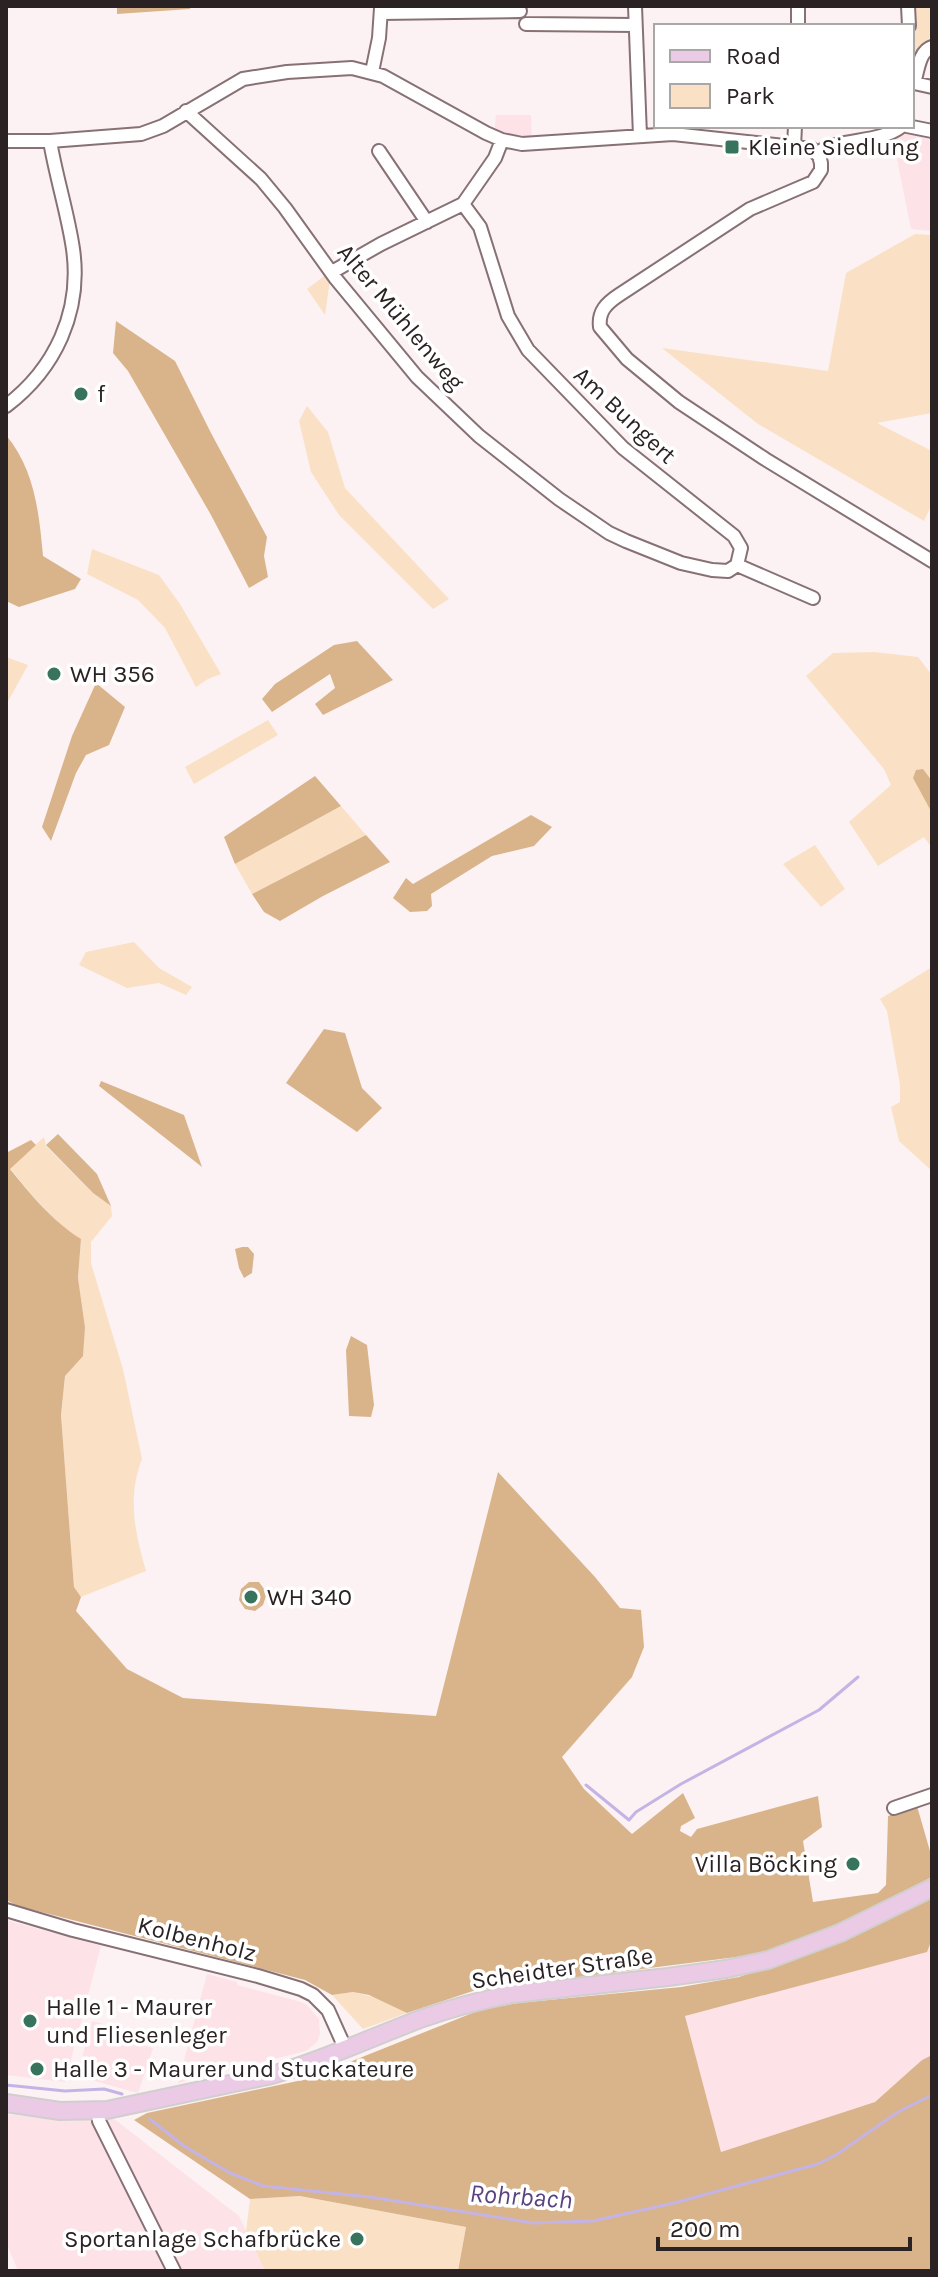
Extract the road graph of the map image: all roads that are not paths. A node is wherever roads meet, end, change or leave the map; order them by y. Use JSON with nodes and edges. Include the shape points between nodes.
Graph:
{"nodes":[{"id":1,"x":635,"y":6,"type":"edge"},
{"id":2,"x":381,"y":9,"type":"edge"},
{"id":3,"x":520,"y":11,"type":"dead end"},
{"id":4,"x":526,"y":24,"type":"dead end"},
{"id":5,"x":635,"y":25,"type":"junction"},
{"id":6,"x":932,"y":47,"type":"edge"},
{"id":7,"x":372,"y":72,"type":"junction"},
{"id":8,"x":914,"y":83,"type":"edge"},
{"id":9,"x":186,"y":111,"type":"junction"},
{"id":10,"x":795,"y":128,"type":"edge"},
{"id":11,"x":900,"y":128,"type":"edge"},
{"id":12,"x":640,"y":136,"type":"junction"},
{"id":13,"x":502,"y":140,"type":"junction"},
{"id":14,"x":6,"y":141,"type":"edge"},
{"id":15,"x":50,"y":141,"type":"junction"},
{"id":16,"x":794,"y":147,"type":"junction"},
{"id":17,"x":379,"y":151,"type":"dead end"},
{"id":18,"x":817,"y":153,"type":"junction"},
{"id":19,"x":463,"y":204,"type":"junction"},
{"id":20,"x":427,"y":222,"type":"junction"},
{"id":21,"x":332,"y":272,"type":"junction"},
{"id":22,"x":6,"y":406,"type":"edge"},
{"id":23,"x":932,"y":561,"type":"edge"},
{"id":24,"x":737,"y":565,"type":"junction"},
{"id":25,"x":813,"y":598,"type":"dead end"},
{"id":26,"x":932,"y":1795,"type":"edge"},
{"id":27,"x":894,"y":1808,"type":"dead end"},
{"id":28,"x":932,"y":1888,"type":"edge"},
{"id":29,"x":7,"y":1910,"type":"edge"},
{"id":30,"x":346,"y":2050,"type":"junction"},
{"id":31,"x":6,"y":2103,"type":"edge"},
{"id":32,"x":98,"y":2111,"type":"junction"},
{"id":33,"x":174,"y":2271,"type":"edge"}],
"edges":[{"from":1,"to":5,"type":"street"},
{"from":2,"to":3,"type":"street"},
{"from":2,"to":7,"type":"street"},
{"from":4,"to":5,"type":"street"},
{"from":5,"to":12,"type":"street"},
{"from":6,"to":8,"type":"street","via":[[922,55]]},
{"from":7,"to":9,"type":"street","via":[[352,68],[243,79]]},
{"from":7,"to":13,"type":"street"},
{"from":9,"to":15,"type":"street","via":[[141,134]]},
{"from":9,"to":21,"type":"street","name":"Alter Mühlenweg","via":[[261,179]]},
{"from":10,"to":16,"type":"street"},
{"from":11,"to":18,"type":"street"},
{"from":12,"to":13,"type":"street","via":[[522,144]]},
{"from":12,"to":16,"type":"street","via":[[673,134]]},
{"from":13,"to":19,"type":"street"},
{"from":14,"to":15,"type":"street"},
{"from":15,"to":22,"type":"street","via":[[73,250],[72,300],[51,359]]},
{"from":16,"to":18,"type":"street"},
{"from":17,"to":20,"type":"street"},
{"from":18,"to":23,"type":"street","via":[[821,170],[813,182],[759,204],[609,301],[599,323],[627,359],[679,402]]},
{"from":19,"to":20,"type":"street"},
{"from":19,"to":24,"type":"street","name":"Am Bungert","via":[[480,227],[510,323],[528,350],[623,448],[734,536],[741,548]]},
{"from":20,"to":21,"type":"street"},
{"from":21,"to":24,"type":"street","name":"Alter Mühlenweg","via":[[430,392],[559,499],[609,533],[681,563],[728,571]]},
{"from":24,"to":25,"type":"street"},
{"from":26,"to":27,"type":"street"},
{"from":28,"to":30,"type":"main road","name":"Scheidter Straße","via":[[768,1960],[479,2001]]},
{"from":29,"to":30,"type":"street","name":"Kolbenholz","via":[[301,1989],[328,2010]]},
{"from":30,"to":32,"type":"main road","name":"Scheidter Straße","via":[[272,2075]]},
{"from":31,"to":32,"type":"main road","name":"Scheidter Straße"},
{"from":32,"to":33,"type":"street"}]}
